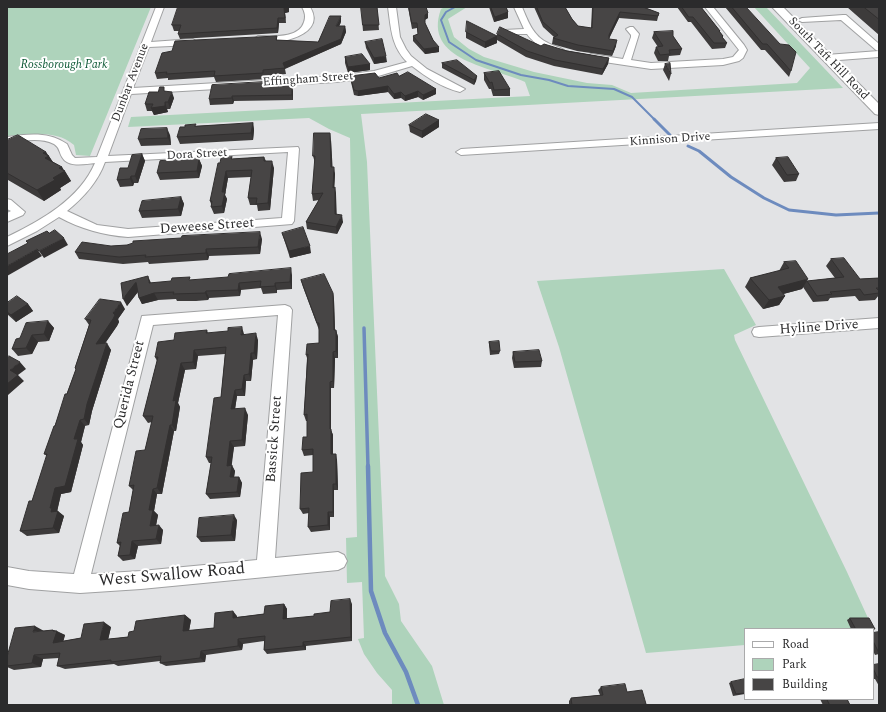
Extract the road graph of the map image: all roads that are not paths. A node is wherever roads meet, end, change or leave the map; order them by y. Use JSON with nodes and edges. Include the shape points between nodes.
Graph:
{"nodes":[{"id":1,"x":160,"y":7,"type":"edge"},
{"id":2,"x":306,"y":7,"type":"edge"},
{"id":3,"x":392,"y":7,"type":"edge"},
{"id":4,"x":518,"y":7,"type":"edge"},
{"id":5,"x":709,"y":7,"type":"edge"},
{"id":6,"x":777,"y":7,"type":"edge"},
{"id":7,"x":789,"y":7,"type":"edge"},
{"id":8,"x":802,"y":20,"type":"junction"},
{"id":9,"x":630,"y":29,"type":"dead end"},
{"id":10,"x":528,"y":31,"type":"junction"},
{"id":11,"x":508,"y":32,"type":"edge"},
{"id":12,"x":249,"y":40,"type":"edge"},
{"id":13,"x":203,"y":42,"type":"edge"},
{"id":14,"x":146,"y":45,"type":"junction"},
{"id":15,"x":878,"y":49,"type":"edge"},
{"id":16,"x":567,"y":53,"type":"edge"},
{"id":17,"x":582,"y":55,"type":"edge"},
{"id":18,"x":839,"y":57,"type":"junction"},
{"id":19,"x":826,"y":58,"type":"junction"},
{"id":20,"x":626,"y":63,"type":"junction"},
{"id":21,"x":414,"y":64,"type":"junction"},
{"id":22,"x":460,"y":89,"type":"dead end"},
{"id":23,"x":128,"y":90,"type":"junction"},
{"id":24,"x":879,"y":96,"type":"edge"},
{"id":25,"x":879,"y":111,"type":"edge"},
{"id":26,"x":879,"y":126,"type":"edge"},
{"id":27,"x":7,"y":140,"type":"edge"},
{"id":28,"x":294,"y":150,"type":"joint"},
{"id":29,"x":461,"y":152,"type":"dead end"},
{"id":30,"x":101,"y":160,"type":"junction"},
{"id":31,"x":7,"y":203,"type":"edge"},
{"id":32,"x":59,"y":212,"type":"junction"},
{"id":33,"x":7,"y":218,"type":"edge"},
{"id":34,"x":7,"y":242,"type":"edge"},
{"id":35,"x":285,"y":310,"type":"joint"},
{"id":36,"x":879,"y":323,"type":"edge"},
{"id":37,"x":759,"y":332,"type":"dead end"},
{"id":38,"x":338,"y":561,"type":"dead end"},
{"id":39,"x":265,"y":568,"type":"junction"},
{"id":40,"x":7,"y":576,"type":"edge"},
{"id":41,"x":80,"y":584,"type":"junction"}],
"edges":[{"from":1,"to":14,"type":"street","name":"Dunbar Avenue"},
{"from":2,"to":12,"type":"street","via":[[309,12],[308,24],[303,35]]},
{"from":3,"to":21,"type":"street","via":[[396,40]]},
{"from":4,"to":10,"type":"street"},
{"from":5,"to":20,"type":"street","via":[[740,45],[744,57],[723,62],[651,66]]},
{"from":6,"to":19,"type":"main road","name":"South Taft Hill Road"},
{"from":7,"to":8,"type":"main road","name":"South Taft Hill Road"},
{"from":8,"to":15,"type":"street","via":[[843,17]]},
{"from":8,"to":18,"type":"main road","name":"South Taft Hill Road"},
{"from":9,"to":20,"type":"street","via":[[635,37]]},
{"from":10,"to":11,"type":"street"},
{"from":10,"to":16,"type":"street","via":[[543,45]]},
{"from":13,"to":14,"type":"street"},
{"from":14,"to":23,"type":"street","name":"Dunbar Avenue"},
{"from":15,"to":18,"type":"street"},
{"from":17,"to":20,"type":"street"},
{"from":18,"to":19,"type":"street"},
{"from":18,"to":24,"type":"main road","name":"South Taft Hill Road"},
{"from":19,"to":25,"type":"main road","name":"South Taft Hill Road"},
{"from":21,"to":22,"type":"street"},
{"from":21,"to":23,"type":"street","name":"Effingham Street","via":[[375,74],[336,79]]},
{"from":23,"to":30,"type":"street","name":"Dunbar Avenue"},
{"from":26,"to":29,"type":"street","name":"Kinnison Drive"},
{"from":27,"to":30,"type":"street","via":[[48,138],[63,146],[69,160]]},
{"from":28,"to":30,"type":"street","name":"Dora Street"},
{"from":28,"to":32,"type":"street","name":"Deweese Street","via":[[288,221],[115,233],[86,227]]},
{"from":30,"to":32,"type":"street","name":"Dunbar Avenue","via":[[86,187]]},
{"from":31,"to":33,"type":"street","via":[[20,212]]},
{"from":32,"to":34,"type":"street","name":"Dunbar Avenue"},
{"from":35,"to":39,"type":"street","name":"Bassick Street"},
{"from":35,"to":41,"type":"street","name":"Querida Street","via":[[147,320]]},
{"from":36,"to":37,"type":"street","name":"Hyline Drive"},
{"from":38,"to":39,"type":"street","name":"West Swallow Road"},
{"from":39,"to":41,"type":"street","name":"West Swallow Road"},
{"from":40,"to":41,"type":"street","name":"West Swallow Road","via":[[23,580]]}]}
